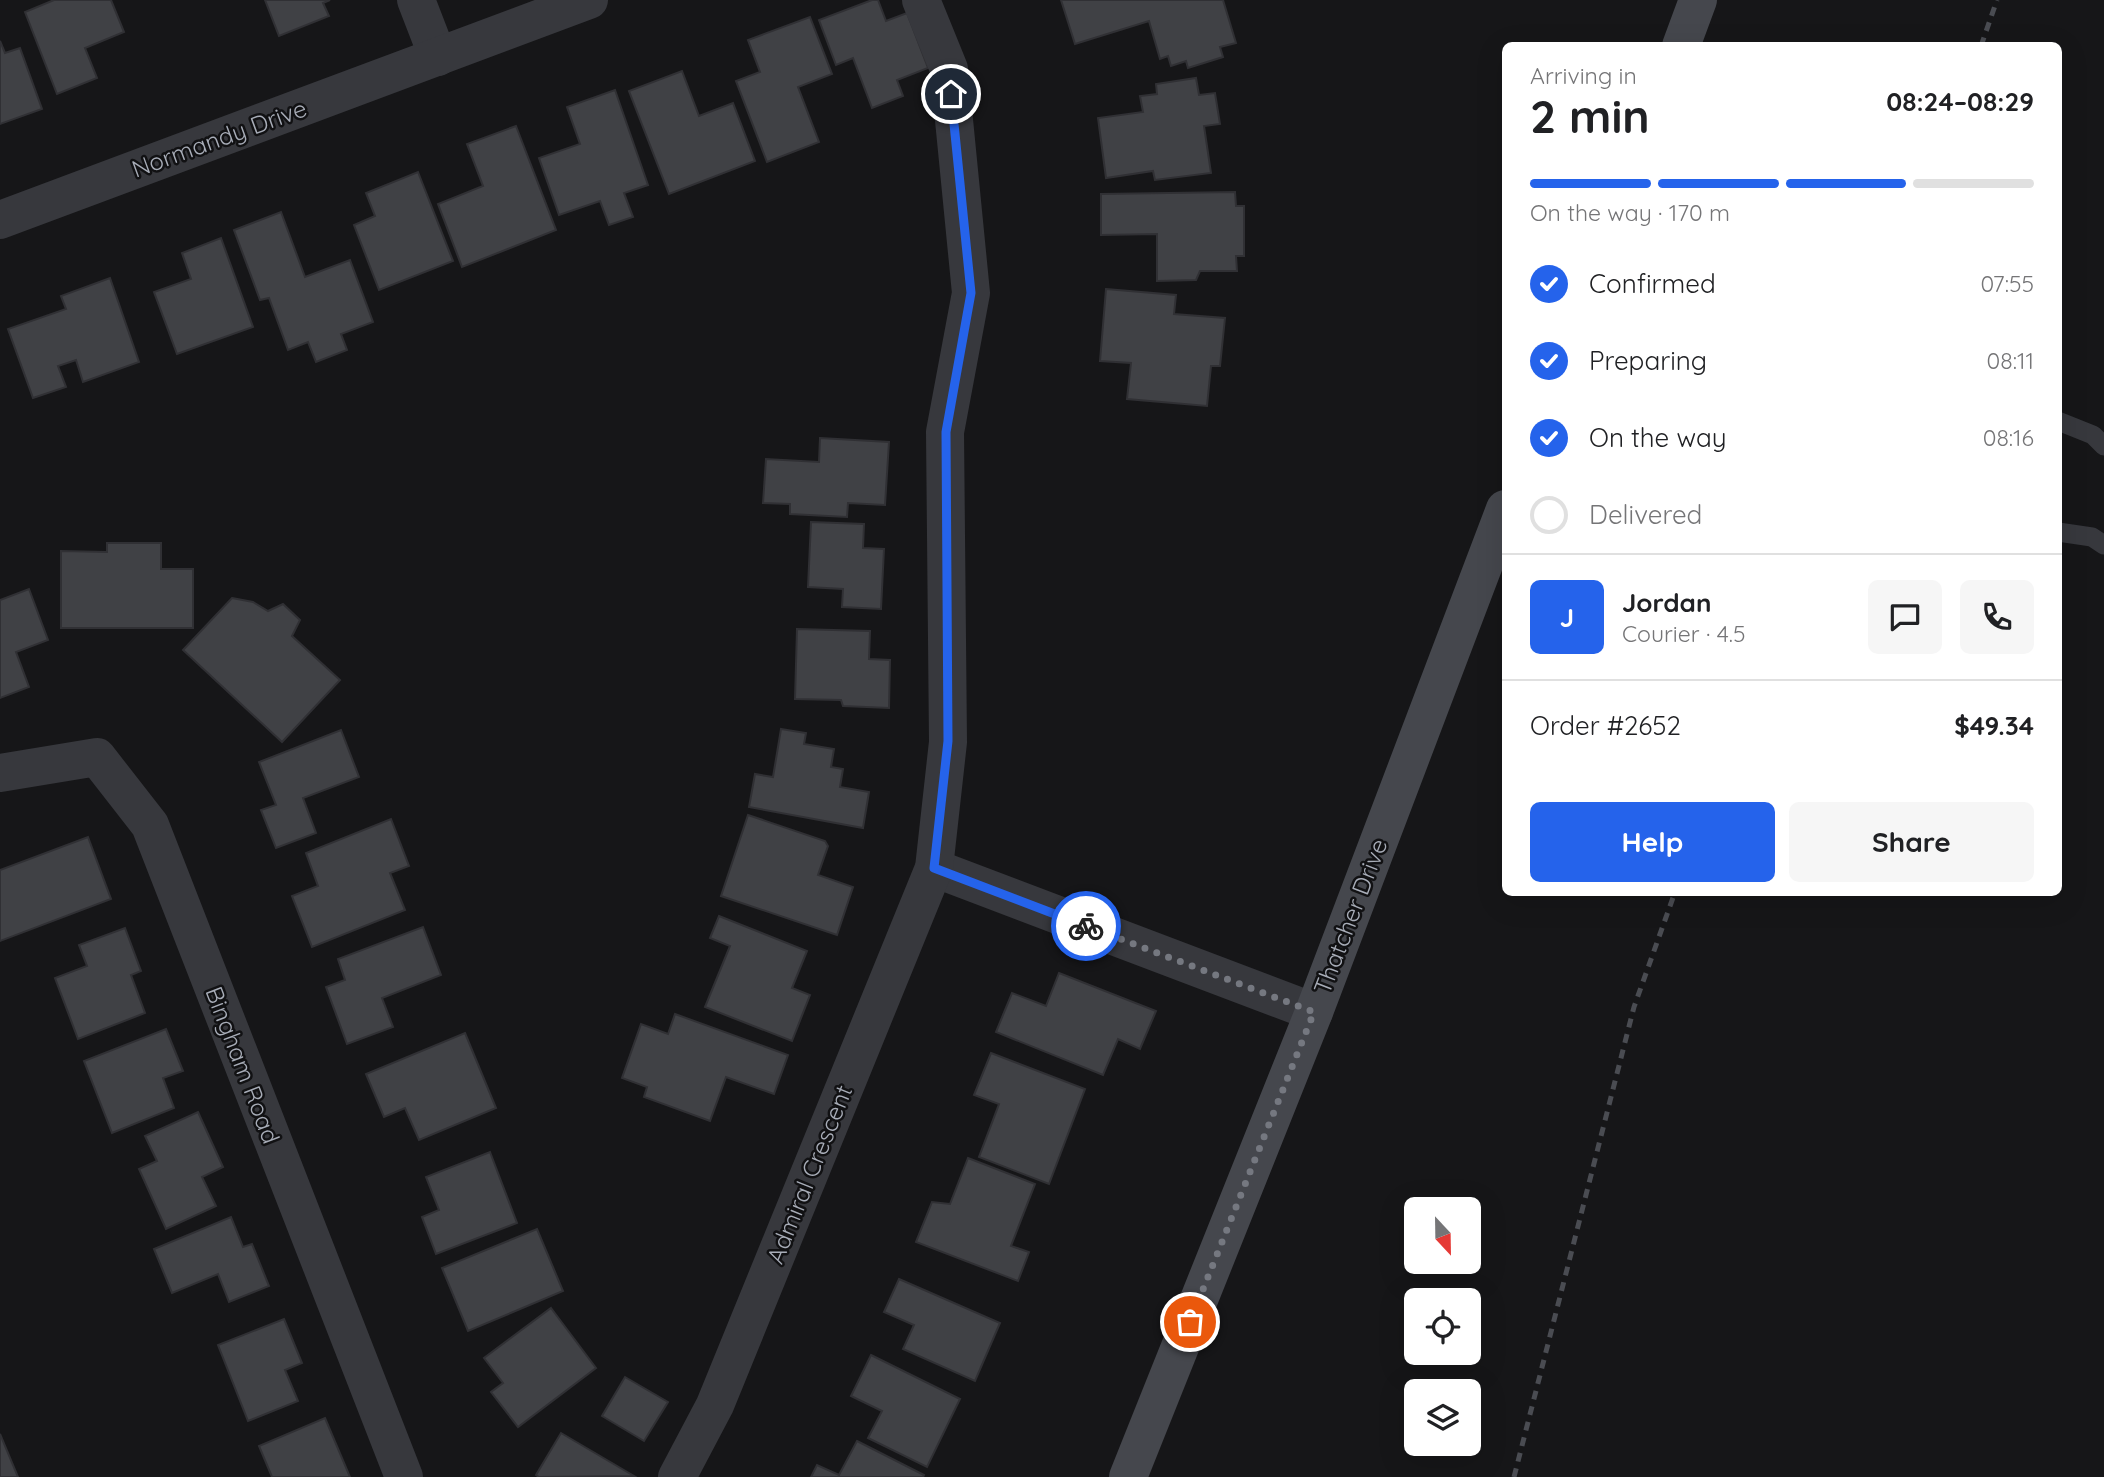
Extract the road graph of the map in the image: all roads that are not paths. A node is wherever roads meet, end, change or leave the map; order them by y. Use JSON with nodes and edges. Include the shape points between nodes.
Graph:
{"nodes":[{"id":1,"x":416,"y":0,"type":"edge"},
{"id":2,"x":589,"y":0,"type":"edge"},
{"id":3,"x":921,"y":0,"type":"edge"},
{"id":4,"x":1698,"y":0,"type":"edge"},
{"id":5,"x":1682,"y":42,"type":"edge"},
{"id":6,"x":438,"y":57,"type":"junction"},
{"id":7,"x":0,"y":220,"type":"edge"},
{"id":8,"x":2062,"y":423,"type":"edge"},
{"id":9,"x":2104,"y":446,"type":"edge"},
{"id":10,"x":1502,"y":517,"type":"edge"},
{"id":11,"x":2062,"y":533,"type":"edge"},
{"id":12,"x":2104,"y":545,"type":"edge"},
{"id":13,"x":0,"y":774,"type":"edge"},
{"id":14,"x":934,"y":868,"type":"junction"},
{"id":15,"x":1314,"y":1012,"type":"junction"},
{"id":16,"x":404,"y":1477,"type":"edge"},
{"id":17,"x":677,"y":1477,"type":"edge"},
{"id":18,"x":1128,"y":1477,"type":"edge"}],
"edges":[{"from":1,"to":6,"type":"street"},
{"from":2,"to":6,"type":"street","name":"Normandy Drive"},
{"from":3,"to":14,"type":"street","via":[[949,69],[971,293],[946,432],[948,741]]},
{"from":4,"to":5,"type":"main road"},
{"from":6,"to":7,"type":"street","name":"Normandy Drive"},
{"from":8,"to":9,"type":"lane"},
{"from":10,"to":15,"type":"main road","name":"Thatcher Drive"},
{"from":11,"to":12,"type":"lane","via":[[2092,537]]},
{"from":13,"to":16,"type":"street","name":"Bingham Road","via":[[97,757],[150,825]]},
{"from":14,"to":15,"type":"street"},
{"from":14,"to":17,"type":"street","name":"Admiral Crescent","via":[[715,1405]]},
{"from":15,"to":18,"type":"main road","name":"Thatcher Drive"}]}
